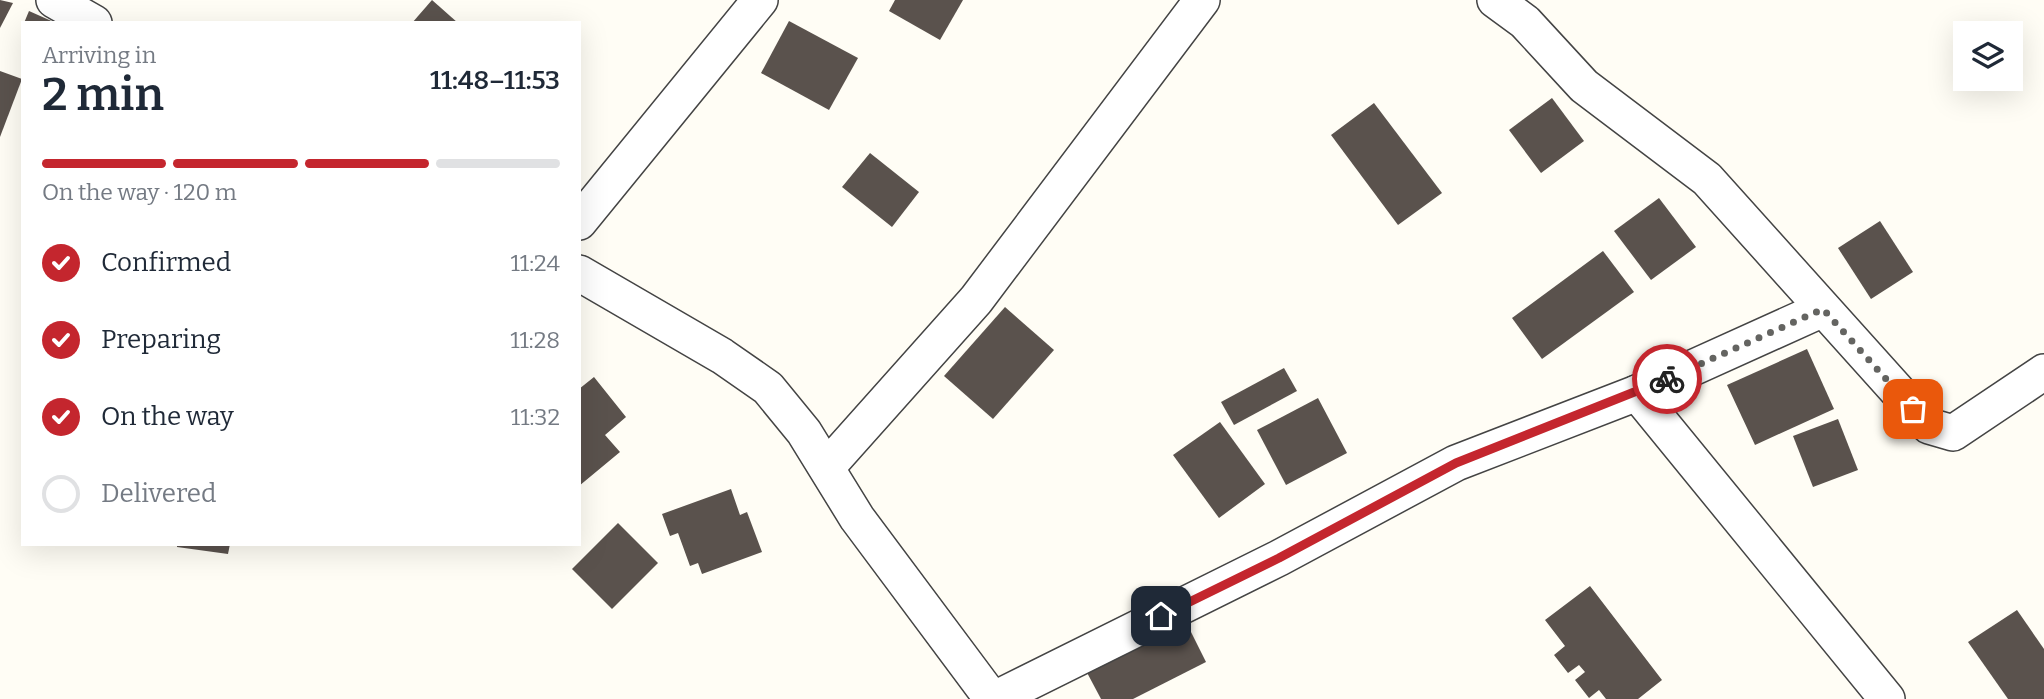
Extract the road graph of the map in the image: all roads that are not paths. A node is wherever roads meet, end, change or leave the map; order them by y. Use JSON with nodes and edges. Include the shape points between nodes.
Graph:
{"nodes":[{"id":1,"x":54,"y":0,"type":"edge"},
{"id":2,"x":760,"y":0,"type":"edge"},
{"id":3,"x":1202,"y":0,"type":"edge"},
{"id":4,"x":1495,"y":0,"type":"edge"},
{"id":5,"x":91,"y":21,"type":"edge"},
{"id":6,"x":581,"y":220,"type":"edge"},
{"id":7,"x":581,"y":274,"type":"edge"},
{"id":8,"x":1823,"y":309,"type":"junction"},
{"id":9,"x":2044,"y":372,"type":"edge"},
{"id":10,"x":1637,"y":393,"type":"junction"},
{"id":11,"x":827,"y":467,"type":"junction"},
{"id":12,"x":993,"y":699,"type":"edge"},
{"id":13,"x":1887,"y":699,"type":"edge"}],
"edges":[{"from":1,"to":5,"type":"street"},
{"from":2,"to":6,"type":"street"},
{"from":3,"to":11,"type":"street","via":[[976,300]]},
{"from":4,"to":8,"type":"street","via":[[1525,22],[1584,86],[1707,179]]},
{"from":7,"to":11,"type":"street","via":[[768,388]]},
{"from":8,"to":9,"type":"street","via":[[1928,426],[1953,433]]},
{"from":8,"to":10,"type":"street"},
{"from":10,"to":12,"type":"street","via":[[1456,463],[1279,558]]},
{"from":10,"to":13,"type":"street"},
{"from":11,"to":12,"type":"street","via":[[857,518]]}]}
